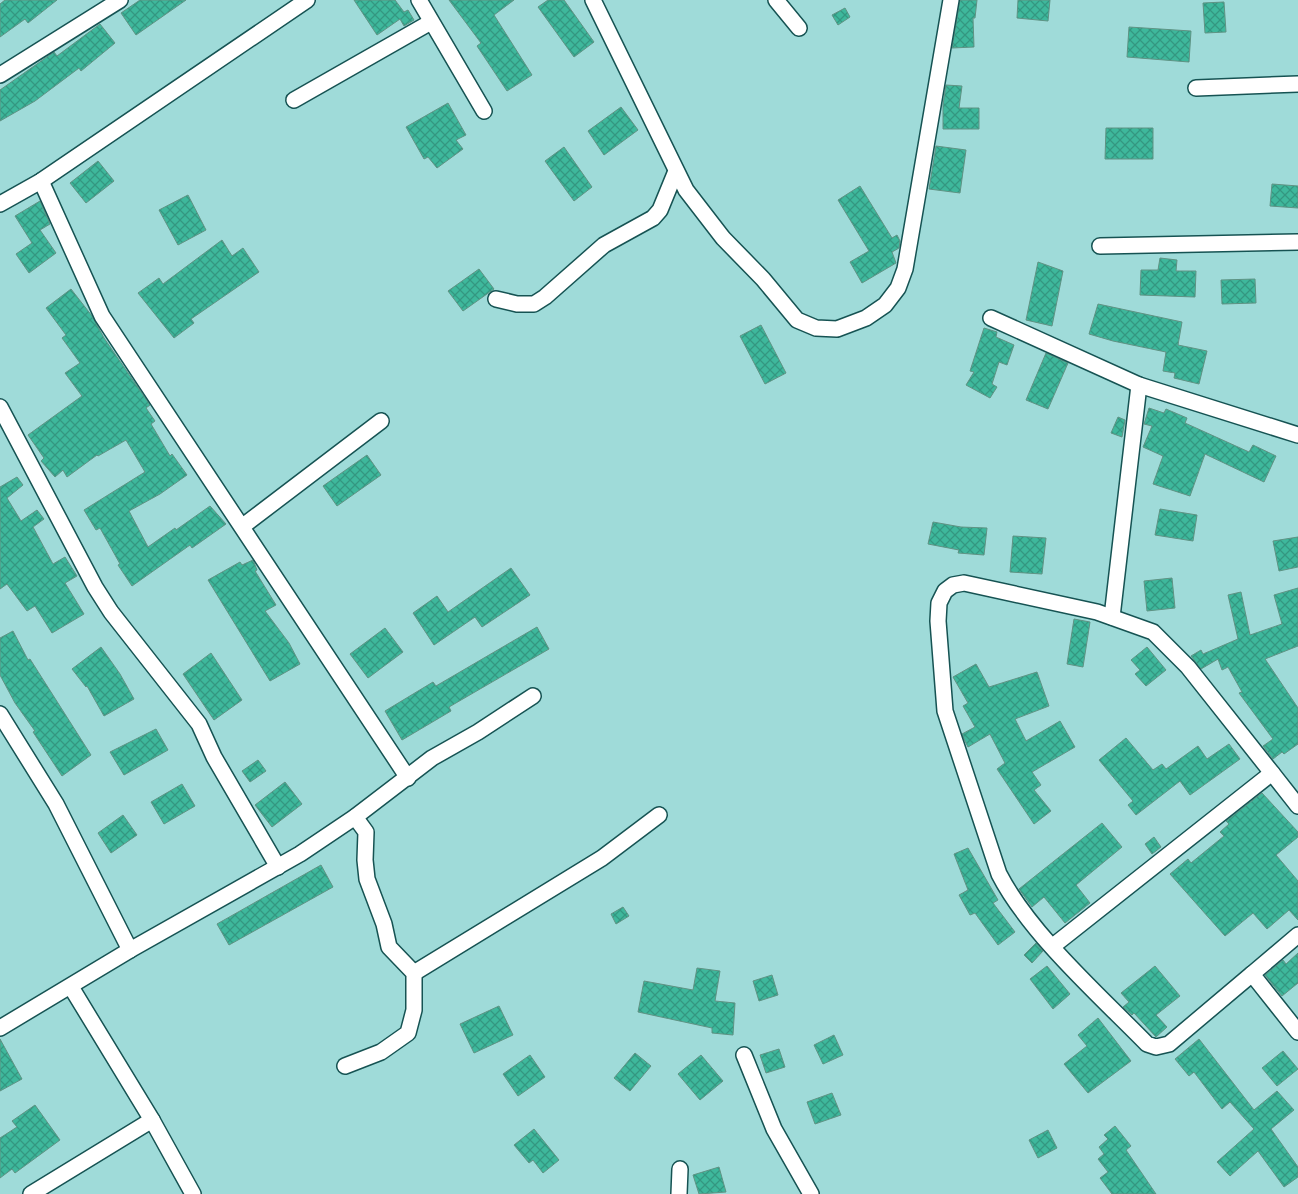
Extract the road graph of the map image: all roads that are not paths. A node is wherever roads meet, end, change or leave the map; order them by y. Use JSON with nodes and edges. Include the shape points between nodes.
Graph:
{"nodes":[{"id":1,"x":120,"y":0,"type":"edge"},
{"id":2,"x":306,"y":0,"type":"edge"},
{"id":3,"x":419,"y":0,"type":"edge"},
{"id":4,"x":593,"y":0,"type":"edge"},
{"id":5,"x":776,"y":0,"type":"edge"},
{"id":6,"x":951,"y":0,"type":"edge"},
{"id":7,"x":431,"y":22,"type":"junction"},
{"id":8,"x":799,"y":28,"type":"dead end"},
{"id":9,"x":0,"y":76,"type":"edge"},
{"id":10,"x":1298,"y":84,"type":"edge"},
{"id":11,"x":1196,"y":88,"type":"dead end"},
{"id":12,"x":294,"y":100,"type":"dead end"},
{"id":13,"x":484,"y":111,"type":"dead end"},
{"id":14,"x":676,"y":171,"type":"junction"},
{"id":15,"x":41,"y":181,"type":"junction"},
{"id":16,"x":0,"y":204,"type":"edge"},
{"id":17,"x":1298,"y":242,"type":"edge"},
{"id":18,"x":1100,"y":246,"type":"dead end"},
{"id":19,"x":496,"y":299,"type":"dead end"},
{"id":20,"x":991,"y":318,"type":"dead end"},
{"id":21,"x":1138,"y":385,"type":"junction"},
{"id":22,"x":0,"y":407,"type":"edge"},
{"id":23,"x":381,"y":421,"type":"dead end"},
{"id":24,"x":1298,"y":435,"type":"edge"},
{"id":25,"x":242,"y":526,"type":"junction"},
{"id":26,"x":1112,"y":617,"type":"junction"},
{"id":27,"x":533,"y":696,"type":"dead end"},
{"id":28,"x":0,"y":714,"type":"edge"},
{"id":29,"x":1272,"y":773,"type":"junction"},
{"id":30,"x":408,"y":778,"type":"junction"},
{"id":31,"x":1298,"y":806,"type":"edge"},
{"id":32,"x":659,"y":815,"type":"dead end"},
{"id":33,"x":355,"y":817,"type":"junction"},
{"id":34,"x":278,"y":867,"type":"junction"},
{"id":35,"x":1298,"y":936,"type":"edge"},
{"id":36,"x":1053,"y":946,"type":"junction"},
{"id":37,"x":130,"y":950,"type":"junction"},
{"id":38,"x":414,"y":973,"type":"junction"},
{"id":39,"x":1252,"y":974,"type":"junction"},
{"id":40,"x":71,"y":987,"type":"junction"},
{"id":41,"x":0,"y":1028,"type":"edge"},
{"id":42,"x":1298,"y":1032,"type":"edge"},
{"id":43,"x":744,"y":1055,"type":"dead end"},
{"id":44,"x":345,"y":1066,"type":"dead end"},
{"id":45,"x":152,"y":1120,"type":"junction"},
{"id":46,"x":680,"y":1169,"type":"dead end"},
{"id":47,"x":32,"y":1194,"type":"edge"},
{"id":48,"x":193,"y":1194,"type":"edge"},
{"id":49,"x":679,"y":1194,"type":"edge"},
{"id":50,"x":811,"y":1194,"type":"edge"}],
"edges":[{"from":1,"to":9,"type":"street"},
{"from":2,"to":15,"type":"street"},
{"from":3,"to":7,"type":"street"},
{"from":4,"to":14,"type":"street"},
{"from":5,"to":8,"type":"street"},
{"from":6,"to":14,"type":"street","via":[[905,269],[898,288],[885,305],[866,318],[837,329],[816,328],[798,320],[723,238],[686,190]]},
{"from":7,"to":12,"type":"street"},
{"from":7,"to":13,"type":"street"},
{"from":10,"to":11,"type":"street"},
{"from":14,"to":19,"type":"street","via":[[660,210],[653,218],[604,245],[545,297],[534,304]]},
{"from":15,"to":16,"type":"street"},
{"from":15,"to":25,"type":"street","via":[[102,316]]},
{"from":17,"to":18,"type":"street"},
{"from":20,"to":21,"type":"street"},
{"from":21,"to":24,"type":"street"},
{"from":21,"to":26,"type":"street"},
{"from":22,"to":34,"type":"street","via":[[111,612],[198,724],[214,758]]},
{"from":23,"to":25,"type":"street"},
{"from":25,"to":30,"type":"street"},
{"from":26,"to":29,"type":"street","via":[[1153,632],[1171,648]]},
{"from":26,"to":36,"type":"street","via":[[964,583],[944,591],[939,603],[948,721],[1000,874],[1012,899]]},
{"from":27,"to":30,"type":"street","via":[[432,758]]},
{"from":28,"to":37,"type":"street","via":[[56,804]]},
{"from":29,"to":31,"type":"street"},
{"from":29,"to":36,"type":"street"},
{"from":30,"to":33,"type":"street"},
{"from":32,"to":38,"type":"street","via":[[602,858]]},
{"from":33,"to":34,"type":"street"},
{"from":33,"to":38,"type":"street","via":[[366,832],[367,879],[389,947]]},
{"from":34,"to":37,"type":"street"},
{"from":35,"to":39,"type":"street"},
{"from":36,"to":39,"type":"street","via":[[1147,1044],[1156,1047],[1169,1044]]},
{"from":37,"to":40,"type":"street"},
{"from":38,"to":44,"type":"street","via":[[414,1010],[408,1033],[381,1052]]},
{"from":39,"to":42,"type":"street"},
{"from":40,"to":41,"type":"street"},
{"from":40,"to":45,"type":"street"},
{"from":43,"to":50,"type":"street","via":[[774,1129]]},
{"from":45,"to":47,"type":"street"},
{"from":45,"to":48,"type":"street"},
{"from":46,"to":49,"type":"street"}]}
